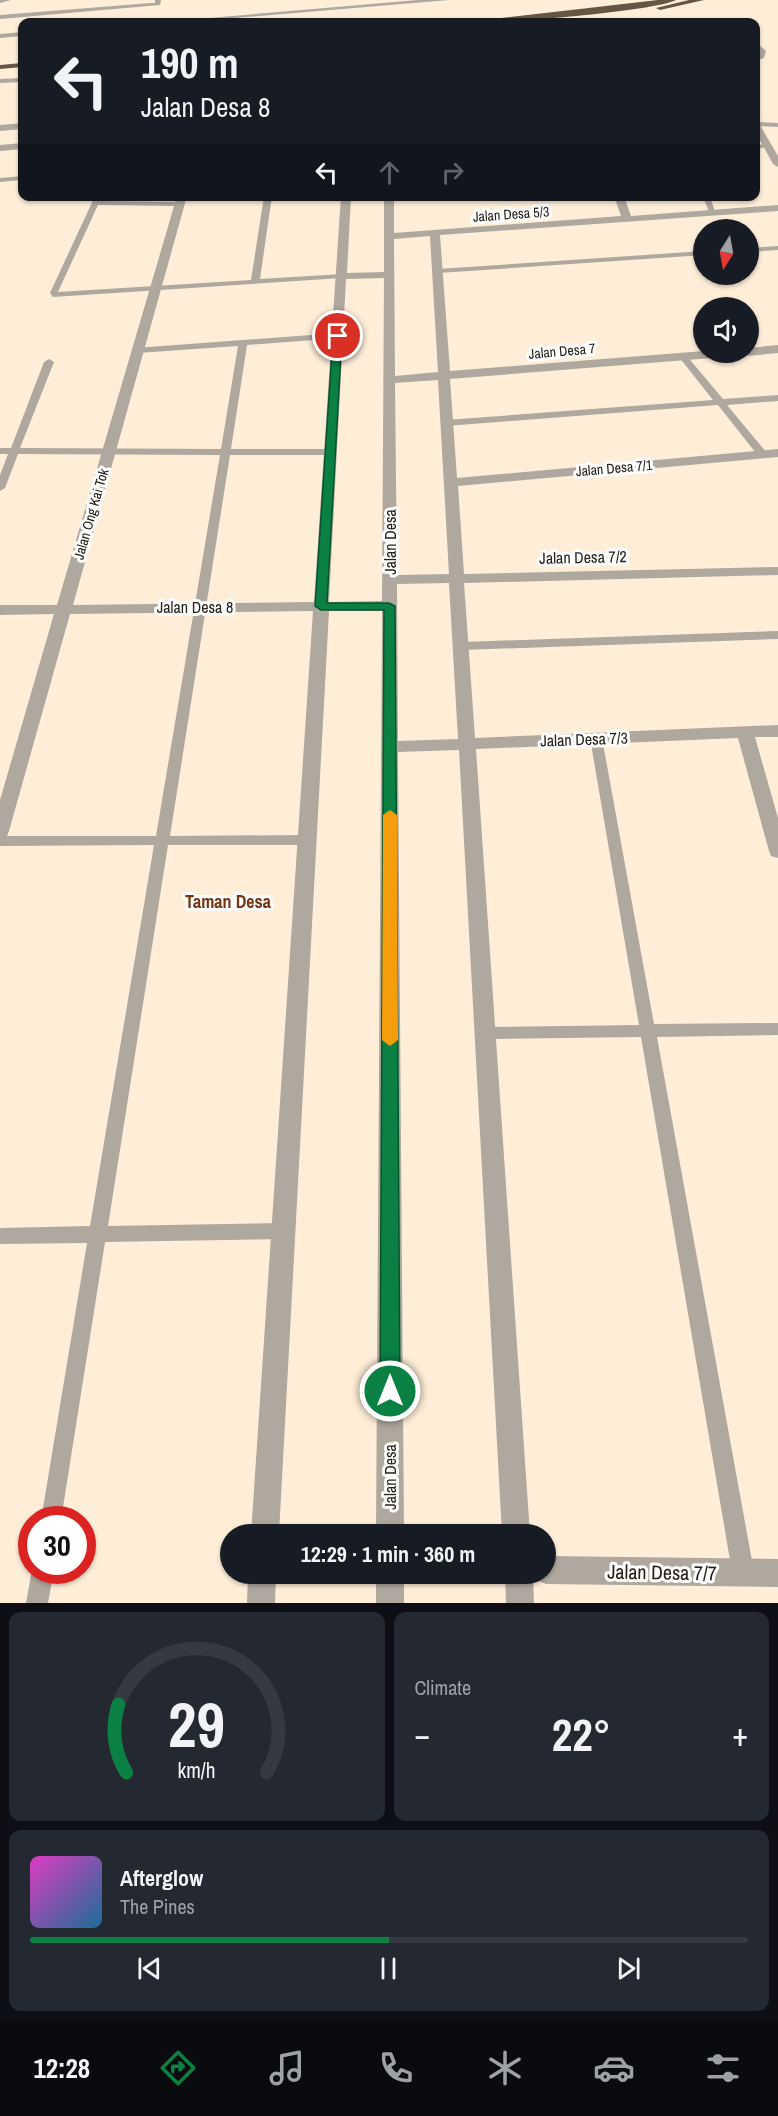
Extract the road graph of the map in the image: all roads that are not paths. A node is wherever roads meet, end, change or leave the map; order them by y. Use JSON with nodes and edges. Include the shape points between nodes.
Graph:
{"nodes":[{"id":1,"x":0,"y":0,"type":"edge"},
{"id":2,"x":7,"y":0,"type":"edge"},
{"id":3,"x":158,"y":0,"type":"edge"},
{"id":4,"x":444,"y":0,"type":"edge"},
{"id":5,"x":672,"y":0,"type":"edge"},
{"id":6,"x":700,"y":0,"type":"edge"},
{"id":7,"x":0,"y":17,"type":"edge"},
{"id":8,"x":217,"y":18,"type":"edge"},
{"id":9,"x":515,"y":18,"type":"edge"},
{"id":10,"x":579,"y":18,"type":"edge"},
{"id":11,"x":18,"y":34,"type":"edge"},
{"id":12,"x":0,"y":36,"type":"edge"},
{"id":13,"x":18,"y":58,"type":"edge"},
{"id":14,"x":0,"y":60,"type":"edge"},
{"id":15,"x":18,"y":65,"type":"edge"},
{"id":16,"x":0,"y":67,"type":"edge"},
{"id":17,"x":18,"y":80,"type":"edge"},
{"id":18,"x":1,"y":82,"type":"edge"},
{"id":19,"x":760,"y":124,"type":"edge"},
{"id":20,"x":778,"y":124,"type":"edge"},
{"id":21,"x":18,"y":126,"type":"edge"},
{"id":22,"x":0,"y":128,"type":"edge"},
{"id":23,"x":760,"y":132,"type":"edge"},
{"id":24,"x":18,"y":146,"type":"edge"},
{"id":25,"x":760,"y":147,"type":"edge"},
{"id":26,"x":768,"y":147,"type":"junction"},
{"id":27,"x":0,"y":148,"type":"edge"},
{"id":28,"x":778,"y":164,"type":"edge"},
{"id":29,"x":18,"y":178,"type":"edge"},
{"id":30,"x":0,"y":180,"type":"edge"},
{"id":31,"x":97,"y":201,"type":"edge"},
{"id":32,"x":181,"y":201,"type":"edge"},
{"id":33,"x":267,"y":201,"type":"edge"},
{"id":34,"x":346,"y":201,"type":"edge"},
{"id":35,"x":389,"y":201,"type":"edge"},
{"id":36,"x":621,"y":201,"type":"edge"},
{"id":37,"x":708,"y":201,"type":"edge"},
{"id":38,"x":778,"y":208,"type":"edge"},
{"id":39,"x":713,"y":213,"type":"junction"},
{"id":40,"x":627,"y":219,"type":"junction"},
{"id":41,"x":435,"y":233,"type":"junction"},
{"id":42,"x":389,"y":236,"type":"junction"},
{"id":43,"x":778,"y":248,"type":"edge"},
{"id":44,"x":759,"y":249,"type":"edge"},
{"id":45,"x":693,"y":254,"type":"edge"},
{"id":46,"x":438,"y":271,"type":"junction"},
{"id":47,"x":389,"y":275,"type":"junction"},
{"id":48,"x":342,"y":276,"type":"junction"},
{"id":49,"x":255,"y":283,"type":"junction"},
{"id":50,"x":156,"y":290,"type":"junction"},
{"id":51,"x":338,"y":336,"type":"junction"},
{"id":52,"x":243,"y":343,"type":"junction"},
{"id":53,"x":778,"y":349,"type":"edge"},
{"id":54,"x":138,"y":350,"type":"junction"},
{"id":55,"x":759,"y":351,"type":"edge"},
{"id":56,"x":693,"y":356,"type":"edge"},
{"id":57,"x":683,"y":357,"type":"junction"},
{"id":58,"x":49,"y":362,"type":"dead end"},
{"id":59,"x":445,"y":376,"type":"junction"},
{"id":60,"x":389,"y":380,"type":"junction"},
{"id":61,"x":778,"y":398,"type":"edge"},
{"id":62,"x":721,"y":402,"type":"junction"},
{"id":63,"x":446,"y":423,"type":"junction"},
{"id":64,"x":0,"y":451,"type":"edge"},
{"id":65,"x":15,"y":451,"type":"junction"},
{"id":66,"x":109,"y":452,"type":"junction"},
{"id":67,"x":225,"y":452,"type":"junction"},
{"id":68,"x":330,"y":452,"type":"junction"},
{"id":69,"x":778,"y":453,"type":"edge"},
{"id":70,"x":763,"y":455,"type":"junction"},
{"id":71,"x":450,"y":483,"type":"junction"},
{"id":72,"x":0,"y":488,"type":"edge"},
{"id":73,"x":778,"y":571,"type":"edge"},
{"id":74,"x":455,"y":578,"type":"junction"},
{"id":75,"x":390,"y":580,"type":"junction"},
{"id":76,"x":321,"y":606,"type":"junction"},
{"id":77,"x":389,"y":606,"type":"junction"},
{"id":78,"x":200,"y":607,"type":"junction"},
{"id":79,"x":64,"y":608,"type":"junction"},
{"id":80,"x":0,"y":610,"type":"edge"},
{"id":81,"x":778,"y":634,"type":"edge"},
{"id":82,"x":462,"y":646,"type":"junction"},
{"id":83,"x":778,"y":731,"type":"edge"},
{"id":84,"x":745,"y":732,"type":"junction"},
{"id":85,"x":596,"y":738,"type":"junction"},
{"id":86,"x":469,"y":743,"type":"junction"},
{"id":87,"x":390,"y":747,"type":"junction"},
{"id":88,"x":6,"y":792,"type":"edge"},
{"id":89,"x":0,"y":831,"type":"edge"},
{"id":90,"x":307,"y":840,"type":"junction"},
{"id":91,"x":0,"y":841,"type":"edge"},
{"id":92,"x":161,"y":841,"type":"junction"},
{"id":93,"x":778,"y":851,"type":"edge"},
{"id":94,"x":778,"y":1029,"type":"edge"},
{"id":95,"x":648,"y":1031,"type":"junction"},
{"id":96,"x":486,"y":1033,"type":"junction"},
{"id":97,"x":283,"y":1231,"type":"junction"},
{"id":98,"x":97,"y":1234,"type":"junction"},
{"id":99,"x":0,"y":1236,"type":"edge"},
{"id":100,"x":53,"y":1506,"type":"edge"},
{"id":101,"x":266,"y":1524,"type":"edge"},
{"id":102,"x":390,"y":1524,"type":"edge"},
{"id":103,"x":515,"y":1524,"type":"edge"},
{"id":104,"x":556,"y":1570,"type":"edge"},
{"id":105,"x":743,"y":1572,"type":"junction"},
{"id":106,"x":778,"y":1573,"type":"edge"},
{"id":107,"x":41,"y":1584,"type":"edge"},
{"id":108,"x":262,"y":1584,"type":"edge"},
{"id":109,"x":390,"y":1584,"type":"edge"},
{"id":110,"x":519,"y":1584,"type":"edge"},
{"id":111,"x":38,"y":1603,"type":"edge"},
{"id":112,"x":261,"y":1603,"type":"edge"},
{"id":113,"x":390,"y":1603,"type":"edge"},
{"id":114,"x":520,"y":1603,"type":"edge"}],
"edges":[{"from":1,"to":2,"type":"street"},
{"from":3,"to":7,"type":"lane","via":[[158,4],[151,5]]},
{"from":4,"to":8,"type":"street"},
{"from":5,"to":9,"type":"highway"},
{"from":6,"to":10,"type":"highway"},
{"from":11,"to":12,"type":"street"},
{"from":13,"to":14,"type":"highway"},
{"from":15,"to":16,"type":"highway"},
{"from":17,"to":18,"type":"street"},
{"from":19,"to":20,"type":"lane"},
{"from":21,"to":22,"type":"street"},
{"from":23,"to":26,"type":"street"},
{"from":24,"to":27,"type":"street"},
{"from":25,"to":26,"type":"lane"},
{"from":26,"to":28,"type":"street"},
{"from":29,"to":30,"type":"lane"},
{"from":31,"to":50,"type":"lane","via":[[54,293],[67,296]]},
{"from":32,"to":50,"type":"street","name":"Jalan Ong Kai Tok"},
{"from":33,"to":49,"type":"lane"},
{"from":34,"to":48,"type":"street"},
{"from":35,"to":42,"type":"street","name":"Jalan Desa"},
{"from":36,"to":40,"type":"street"},
{"from":37,"to":39,"type":"lane"},
{"from":38,"to":39,"type":"street","name":"Jalan Desa 5/3"},
{"from":39,"to":40,"type":"street","name":"Jalan Desa 5/3"},
{"from":40,"to":41,"type":"street","name":"Jalan Desa 5/3"},
{"from":41,"to":42,"type":"street","name":"Jalan Desa 5/3"},
{"from":41,"to":46,"type":"street"},
{"from":42,"to":47,"type":"street","name":"Jalan Desa"},
{"from":43,"to":44,"type":"lane"},
{"from":45,"to":46,"type":"lane"},
{"from":46,"to":59,"type":"street"},
{"from":47,"to":48,"type":"street"},
{"from":47,"to":60,"type":"street","name":"Jalan Desa"},
{"from":48,"to":49,"type":"lane"},
{"from":48,"to":51,"type":"street"},
{"from":49,"to":50,"type":"lane"},
{"from":50,"to":54,"type":"street","name":"Jalan Ong Kai Tok"},
{"from":51,"to":52,"type":"lane"},
{"from":51,"to":68,"type":"street"},
{"from":52,"to":54,"type":"lane"},
{"from":52,"to":67,"type":"lane"},
{"from":53,"to":55,"type":"street"},
{"from":54,"to":66,"type":"street","name":"Jalan Ong Kai Tok"},
{"from":56,"to":57,"type":"street","name":"Jalan Desa 7"},
{"from":57,"to":59,"type":"street","name":"Jalan Desa 7"},
{"from":57,"to":62,"type":"lane"},
{"from":58,"to":65,"type":"lane"},
{"from":59,"to":60,"type":"street","name":"Jalan Desa 7"},
{"from":59,"to":63,"type":"street"},
{"from":60,"to":75,"type":"street","name":"Jalan Desa"},
{"from":61,"to":62,"type":"lane"},
{"from":62,"to":63,"type":"lane"},
{"from":62,"to":70,"type":"lane"},
{"from":63,"to":71,"type":"street"},
{"from":64,"to":65,"type":"lane"},
{"from":65,"to":66,"type":"lane"},
{"from":65,"to":72,"type":"lane"},
{"from":66,"to":67,"type":"lane"},
{"from":66,"to":79,"type":"street","name":"Jalan Ong Kai Tok"},
{"from":67,"to":68,"type":"lane"},
{"from":67,"to":78,"type":"lane"},
{"from":68,"to":76,"type":"street"},
{"from":69,"to":70,"type":"street","name":"Jalan Desa 7/1"},
{"from":70,"to":71,"type":"street","name":"Jalan Desa 7/1"},
{"from":71,"to":74,"type":"street"},
{"from":73,"to":74,"type":"street","name":"Jalan Desa 7/2"},
{"from":74,"to":75,"type":"street","name":"Jalan Desa 7/2"},
{"from":74,"to":82,"type":"street"},
{"from":75,"to":77,"type":"street","name":"Jalan Desa"},
{"from":76,"to":77,"type":"street","name":"Jalan Desa 8"},
{"from":76,"to":78,"type":"street","name":"Jalan Desa 8"},
{"from":76,"to":90,"type":"street"},
{"from":77,"to":87,"type":"street","name":"Jalan Desa"},
{"from":78,"to":79,"type":"street","name":"Jalan Desa 8"},
{"from":78,"to":92,"type":"lane"},
{"from":79,"to":80,"type":"street","name":"Jalan Desa 8"},
{"from":79,"to":88,"type":"street","name":"Jalan Ong Kai Tok"},
{"from":81,"to":82,"type":"lane"},
{"from":82,"to":86,"type":"street"},
{"from":83,"to":84,"type":"street","name":"Jalan Desa 7/3"},
{"from":84,"to":85,"type":"street","name":"Jalan Desa 7/3"},
{"from":84,"to":93,"type":"street"},
{"from":85,"to":86,"type":"street","name":"Jalan Desa 7/3"},
{"from":85,"to":95,"type":"lane"},
{"from":86,"to":87,"type":"street","name":"Jalan Desa 7/3"},
{"from":86,"to":96,"type":"street"},
{"from":87,"to":102,"type":"street","name":"Jalan Desa"},
{"from":88,"to":89,"type":"street","name":"Jalan Ong Kai Tok"},
{"from":90,"to":92,"type":"lane"},
{"from":90,"to":97,"type":"street"},
{"from":91,"to":92,"type":"lane"},
{"from":92,"to":98,"type":"lane"},
{"from":94,"to":95,"type":"lane"},
{"from":95,"to":96,"type":"lane"},
{"from":95,"to":105,"type":"lane"},
{"from":96,"to":103,"type":"street"},
{"from":97,"to":98,"type":"lane"},
{"from":97,"to":101,"type":"street"},
{"from":98,"to":99,"type":"lane"},
{"from":98,"to":100,"type":"lane"},
{"from":104,"to":105,"type":"street","name":"Jalan Desa 7/7"},
{"from":105,"to":106,"type":"street","name":"Jalan Desa 7/7"},
{"from":107,"to":111,"type":"lane"},
{"from":108,"to":112,"type":"street"},
{"from":109,"to":113,"type":"street"},
{"from":110,"to":114,"type":"street"}]}
